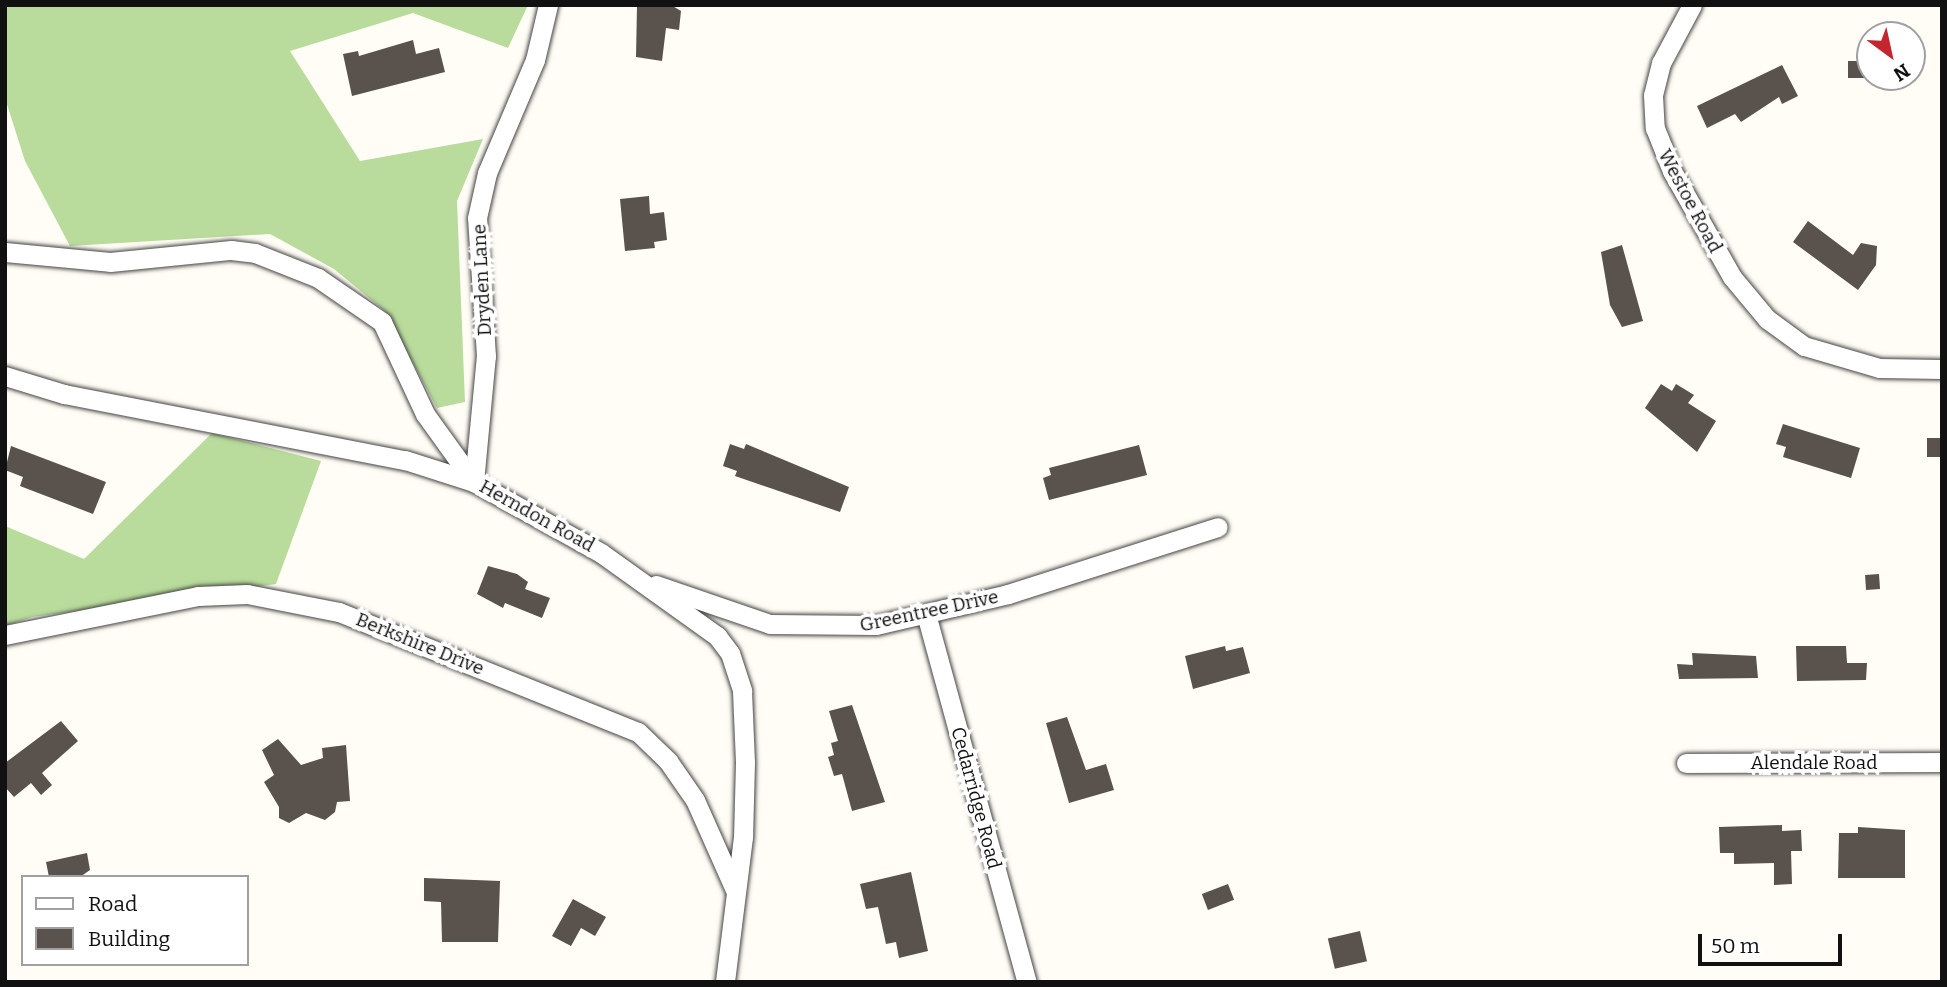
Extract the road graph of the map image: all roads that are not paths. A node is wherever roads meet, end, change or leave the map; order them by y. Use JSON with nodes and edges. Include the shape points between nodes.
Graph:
{"nodes":[{"id":1,"x":548,"y":5,"type":"edge"},
{"id":2,"x":1692,"y":5,"type":"edge"},
{"id":3,"x":5,"y":252,"type":"edge"},
{"id":4,"x":1942,"y":369,"type":"edge"},
{"id":5,"x":5,"y":376,"type":"edge"},
{"id":6,"x":474,"y":482,"type":"junction"},
{"id":7,"x":1218,"y":527,"type":"dead end"},
{"id":8,"x":638,"y":579,"type":"junction"},
{"id":9,"x":926,"y":614,"type":"junction"},
{"id":10,"x":5,"y":635,"type":"edge"},
{"id":11,"x":1686,"y":762,"type":"dead end"},
{"id":12,"x":1942,"y":762,"type":"edge"},
{"id":13,"x":736,"y":893,"type":"junction"},
{"id":14,"x":726,"y":982,"type":"edge"},
{"id":15,"x":1027,"y":982,"type":"edge"}],
"edges":[{"from":1,"to":6,"type":"street","name":"Dryden Lane","via":[[535,60],[487,173],[477,218],[486,356]]},
{"from":2,"to":4,"type":"street","name":"Westoe Road","via":[[1661,63],[1654,95],[1655,128],[1672,171],[1732,276],[1767,319],[1804,346],[1879,368]]},
{"from":3,"to":6,"type":"street","name":"Herndon Road","via":[[110,262],[231,250],[318,278],[382,322],[425,414]]},
{"from":5,"to":6,"type":"street","via":[[64,394],[405,460]]},
{"from":6,"to":8,"type":"street","name":"Herndon Road","via":[[601,553]]},
{"from":7,"to":9,"type":"street","name":"Greentree Drive","via":[[1009,594]]},
{"from":8,"to":9,"type":"street","name":"Greentree Drive","via":[[749,617],[802,628],[876,625]]},
{"from":8,"to":13,"type":"street","name":"Herndon Road","via":[[718,636],[736,667],[745,762]]},
{"from":9,"to":15,"type":"street","name":"Cedarridge Road"},
{"from":10,"to":13,"type":"street","name":"Berkshire Drive","via":[[198,596],[257,596],[338,612],[638,733],[668,761],[695,800]]},
{"from":11,"to":12,"type":"street","name":"Alendale Road"},
{"from":13,"to":14,"type":"street","name":"Herndon Road"}]}
